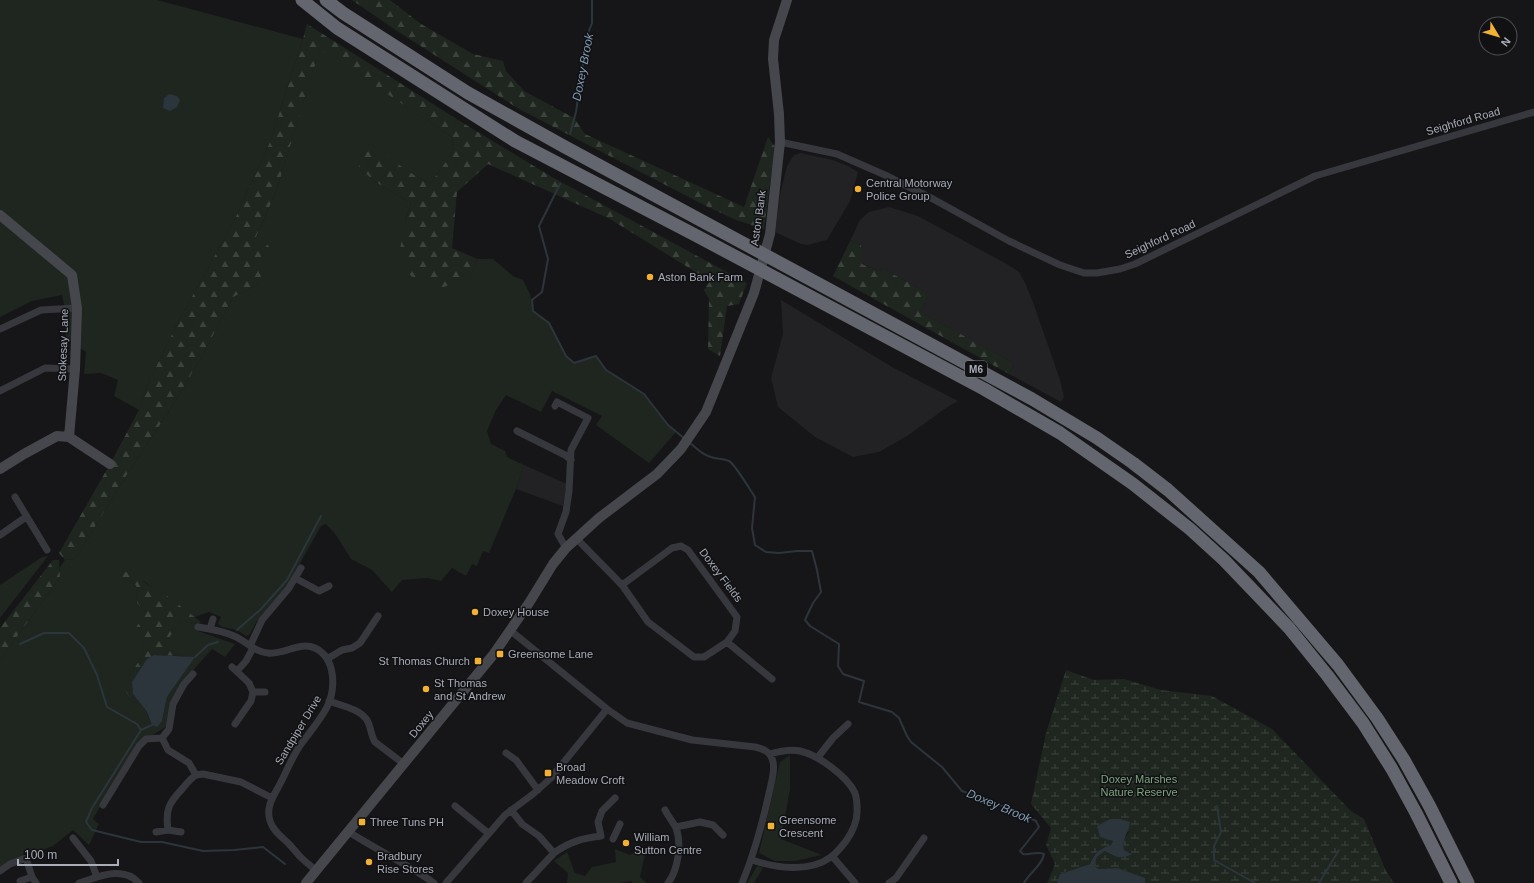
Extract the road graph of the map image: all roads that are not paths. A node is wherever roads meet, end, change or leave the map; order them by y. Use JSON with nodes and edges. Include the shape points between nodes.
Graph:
{"nodes":[{"id":1,"x":326,"y":0,"type":"edge"},
{"id":2,"x":787,"y":0,"type":"edge"},
{"id":3,"x":303,"y":1,"type":"edge"},
{"id":4,"x":1534,"y":112,"type":"edge"},
{"id":5,"x":780,"y":142,"type":"junction"},
{"id":6,"x":0,"y":215,"type":"edge"},
{"id":7,"x":77,"y":308,"type":"junction"},
{"id":8,"x":0,"y":329,"type":"edge"},
{"id":9,"x":75,"y":369,"type":"junction"},
{"id":10,"x":0,"y":391,"type":"edge"},
{"id":11,"x":555,"y":406,"type":"dead end"},
{"id":12,"x":517,"y":431,"type":"dead end"},
{"id":13,"x":69,"y":438,"type":"junction"},
{"id":14,"x":571,"y":460,"type":"junction"},
{"id":15,"x":110,"y":464,"type":"dead end"},
{"id":16,"x":0,"y":468,"type":"edge"},
{"id":17,"x":16,"y":497,"type":"dead end"},
{"id":18,"x":26,"y":517,"type":"junction"},
{"id":19,"x":0,"y":535,"type":"edge"},
{"id":20,"x":576,"y":538,"type":"junction"},
{"id":21,"x":566,"y":548,"type":"junction"},
{"id":22,"x":48,"y":550,"type":"dead end"},
{"id":23,"x":301,"y":568,"type":"dead end"},
{"id":24,"x":295,"y":578,"type":"junction"},
{"id":25,"x":329,"y":586,"type":"dead end"},
{"id":26,"x":622,"y":586,"type":"junction"},
{"id":27,"x":378,"y":616,"type":"dead end"},
{"id":28,"x":213,"y":619,"type":"dead end"},
{"id":29,"x":198,"y":627,"type":"dead end"},
{"id":30,"x":210,"y":629,"type":"junction"},
{"id":31,"x":511,"y":630,"type":"junction"},
{"id":32,"x":727,"y":642,"type":"junction"},
{"id":33,"x":251,"y":647,"type":"junction"},
{"id":34,"x":327,"y":659,"type":"junction"},
{"id":35,"x":193,"y":674,"type":"dead end"},
{"id":36,"x":772,"y":679,"type":"dead end"},
{"id":37,"x":253,"y":692,"type":"junction"},
{"id":38,"x":265,"y":692,"type":"dead end"},
{"id":39,"x":329,"y":701,"type":"junction"},
{"id":40,"x":607,"y":709,"type":"junction"},
{"id":41,"x":234,"y":724,"type":"dead end"},
{"id":42,"x":848,"y":724,"type":"dead end"},
{"id":43,"x":162,"y":738,"type":"junction"},
{"id":44,"x":506,"y":753,"type":"dead end"},
{"id":45,"x":770,"y":754,"type":"junction"},
{"id":46,"x":818,"y":757,"type":"junction"},
{"id":47,"x":404,"y":764,"type":"junction"},
{"id":48,"x":196,"y":775,"type":"junction"},
{"id":49,"x":538,"y":790,"type":"junction"},
{"id":50,"x":272,"y":798,"type":"junction"},
{"id":51,"x":615,"y":798,"type":"dead end"},
{"id":52,"x":103,"y":805,"type":"dead end"},
{"id":53,"x":455,"y":806,"type":"dead end"},
{"id":54,"x":511,"y":810,"type":"junction"},
{"id":55,"x":665,"y":810,"type":"dead end"},
{"id":56,"x":620,"y":824,"type":"dead end"},
{"id":57,"x":676,"y":827,"type":"junction"},
{"id":58,"x":168,"y":830,"type":"junction"},
{"id":59,"x":156,"y":832,"type":"dead end"},
{"id":60,"x":181,"y":832,"type":"dead end"},
{"id":61,"x":349,"y":832,"type":"junction"},
{"id":62,"x":488,"y":833,"type":"junction"},
{"id":63,"x":723,"y":835,"type":"dead end"},
{"id":64,"x":73,"y":838,"type":"dead end"},
{"id":65,"x":924,"y":838,"type":"dead end"},
{"id":66,"x":613,"y":839,"type":"dead end"},
{"id":67,"x":554,"y":853,"type":"junction"},
{"id":68,"x":832,"y":856,"type":"junction"},
{"id":69,"x":752,"y":860,"type":"junction"},
{"id":70,"x":0,"y":871,"type":"edge"},
{"id":71,"x":317,"y":871,"type":"junction"},
{"id":72,"x":97,"y":877,"type":"junction"},
{"id":73,"x":34,"y":880,"type":"edge"},
{"id":74,"x":20,"y":881,"type":"dead end"},
{"id":75,"x":671,"y":882,"type":"edge"},
{"id":76,"x":79,"y":883,"type":"edge"},
{"id":77,"x":139,"y":883,"type":"edge"},
{"id":78,"x":306,"y":883,"type":"edge"},
{"id":79,"x":434,"y":883,"type":"edge"},
{"id":80,"x":446,"y":883,"type":"edge"},
{"id":81,"x":526,"y":883,"type":"edge"},
{"id":82,"x":742,"y":883,"type":"edge"},
{"id":83,"x":855,"y":883,"type":"edge"},
{"id":84,"x":889,"y":883,"type":"edge"},
{"id":85,"x":1451,"y":883,"type":"edge"},
{"id":86,"x":1468,"y":883,"type":"edge"}],
"edges":[{"from":1,"to":86,"type":"highway","number":"M6","via":[[468,93],[1032,399],[1097,438],[1168,490],[1259,572],[1338,665],[1404,760]]},
{"from":2,"to":5,"type":"street","name":"Aston Bank","via":[[774,40],[773,59]]},
{"from":3,"to":85,"type":"highway","number":"M6","via":[[338,28],[515,141],[984,389],[1060,433],[1133,484],[1198,536],[1229,565],[1289,628],[1327,675],[1392,769]]},
{"from":4,"to":5,"type":"street","name":"Seighford Road","via":[[1315,176],[1135,264],[1097,273],[1084,273],[1060,266],[933,199],[837,154]]},
{"from":5,"to":20,"type":"street","name":"Aston Bank","via":[[770,234],[754,293],[706,412],[682,449],[657,474]]},
{"from":6,"to":7,"type":"street","name":"Stokesay Lane","via":[[72,275]]},
{"from":7,"to":8,"type":"street","via":[[41,310]]},
{"from":7,"to":9,"type":"street","name":"Stokesay Lane"},
{"from":9,"to":10,"type":"street","via":[[45,368]]},
{"from":9,"to":13,"type":"street","name":"Stokesay Lane"},
{"from":11,"to":14,"type":"street","via":[[557,402],[588,418],[571,450]]},
{"from":12,"to":14,"type":"street"},
{"from":13,"to":15,"type":"street"},
{"from":13,"to":16,"type":"street","via":[[57,436]]},
{"from":14,"to":21,"type":"street","via":[[566,512],[558,534]]},
{"from":17,"to":18,"type":"street"},
{"from":18,"to":19,"type":"street"},
{"from":18,"to":22,"type":"street"},
{"from":20,"to":21,"type":"street","name":"Doxey"},
{"from":20,"to":26,"type":"street","name":"Doxey Fields"},
{"from":21,"to":31,"type":"street","name":"Doxey"},
{"from":23,"to":24,"type":"street"},
{"from":24,"to":25,"type":"street","via":[[319,591]]},
{"from":24,"to":33,"type":"street","via":[[262,620]]},
{"from":26,"to":32,"type":"street","name":"Doxey Fields","via":[[648,622],[694,657],[704,657]]},
{"from":26,"to":32,"type":"street","name":"Doxey Fields","via":[[672,548],[681,546],[688,550],[737,617],[735,631]]},
{"from":27,"to":34,"type":"street","via":[[360,644]]},
{"from":28,"to":30,"type":"street"},
{"from":29,"to":30,"type":"street"},
{"from":30,"to":33,"type":"street","via":[[234,636]]},
{"from":31,"to":40,"type":"street"},
{"from":31,"to":47,"type":"street","name":"Doxey"},
{"from":32,"to":36,"type":"street"},
{"from":33,"to":34,"type":"street","via":[[274,654],[310,646],[320,651]]},
{"from":33,"to":37,"type":"street","via":[[246,661],[235,669]]},
{"from":34,"to":39,"type":"street","name":"Sandpiper Drive","via":[[333,676]]},
{"from":35,"to":43,"type":"street","via":[[173,704],[169,729]]},
{"from":37,"to":38,"type":"street"},
{"from":37,"to":41,"type":"street","via":[[251,701]]},
{"from":39,"to":47,"type":"street","via":[[364,716],[373,739]]},
{"from":39,"to":50,"type":"street","name":"Sandpiper Drive","via":[[327,708],[299,747]]},
{"from":40,"to":45,"type":"street","via":[[621,720],[637,726],[692,740],[755,747]]},
{"from":40,"to":49,"type":"street","via":[[551,778]]},
{"from":42,"to":46,"type":"street"},
{"from":43,"to":48,"type":"street","via":[[168,750],[189,763]]},
{"from":43,"to":52,"type":"street","via":[[146,739],[138,746]]},
{"from":44,"to":49,"type":"street","via":[[516,760]]},
{"from":45,"to":46,"type":"street","via":[[789,750]]},
{"from":45,"to":69,"type":"street","via":[[773,772],[762,827]]},
{"from":46,"to":68,"type":"street","via":[[846,781],[854,793],[858,807],[856,823]]},
{"from":47,"to":61,"type":"street","name":"Doxey"},
{"from":48,"to":50,"type":"street","via":[[203,774],[241,782]]},
{"from":48,"to":58,"type":"street","via":[[169,805]]},
{"from":49,"to":54,"type":"street"},
{"from":50,"to":71,"type":"street","name":"Sandpiper Drive","via":[[269,816],[274,830]]},
{"from":51,"to":67,"type":"street","via":[[602,811],[598,822],[601,836],[567,844]]},
{"from":53,"to":62,"type":"street"},
{"from":54,"to":62,"type":"street"},
{"from":54,"to":67,"type":"street","via":[[522,824],[539,836]]},
{"from":55,"to":57,"type":"street"},
{"from":56,"to":66,"type":"street"},
{"from":57,"to":63,"type":"street","via":[[700,822],[713,825]]},
{"from":57,"to":75,"type":"street","via":[[677,857]]},
{"from":58,"to":59,"type":"street"},
{"from":58,"to":60,"type":"street"},
{"from":61,"to":71,"type":"street","name":"Doxey"},
{"from":61,"to":79,"type":"street"},
{"from":62,"to":80,"type":"street"},
{"from":64,"to":72,"type":"street","via":[[91,861]]},
{"from":65,"to":84,"type":"street","via":[[896,878]]},
{"from":67,"to":81,"type":"street"},
{"from":68,"to":69,"type":"street","via":[[812,865],[796,867],[772,866]]},
{"from":68,"to":83,"type":"street"},
{"from":69,"to":82,"type":"street"},
{"from":70,"to":73,"type":"street","via":[[26,858]]},
{"from":71,"to":78,"type":"street","name":"Doxey"},
{"from":72,"to":76,"type":"street"},
{"from":72,"to":77,"type":"street","via":[[123,874]]},
{"from":73,"to":74,"type":"street"}]}
